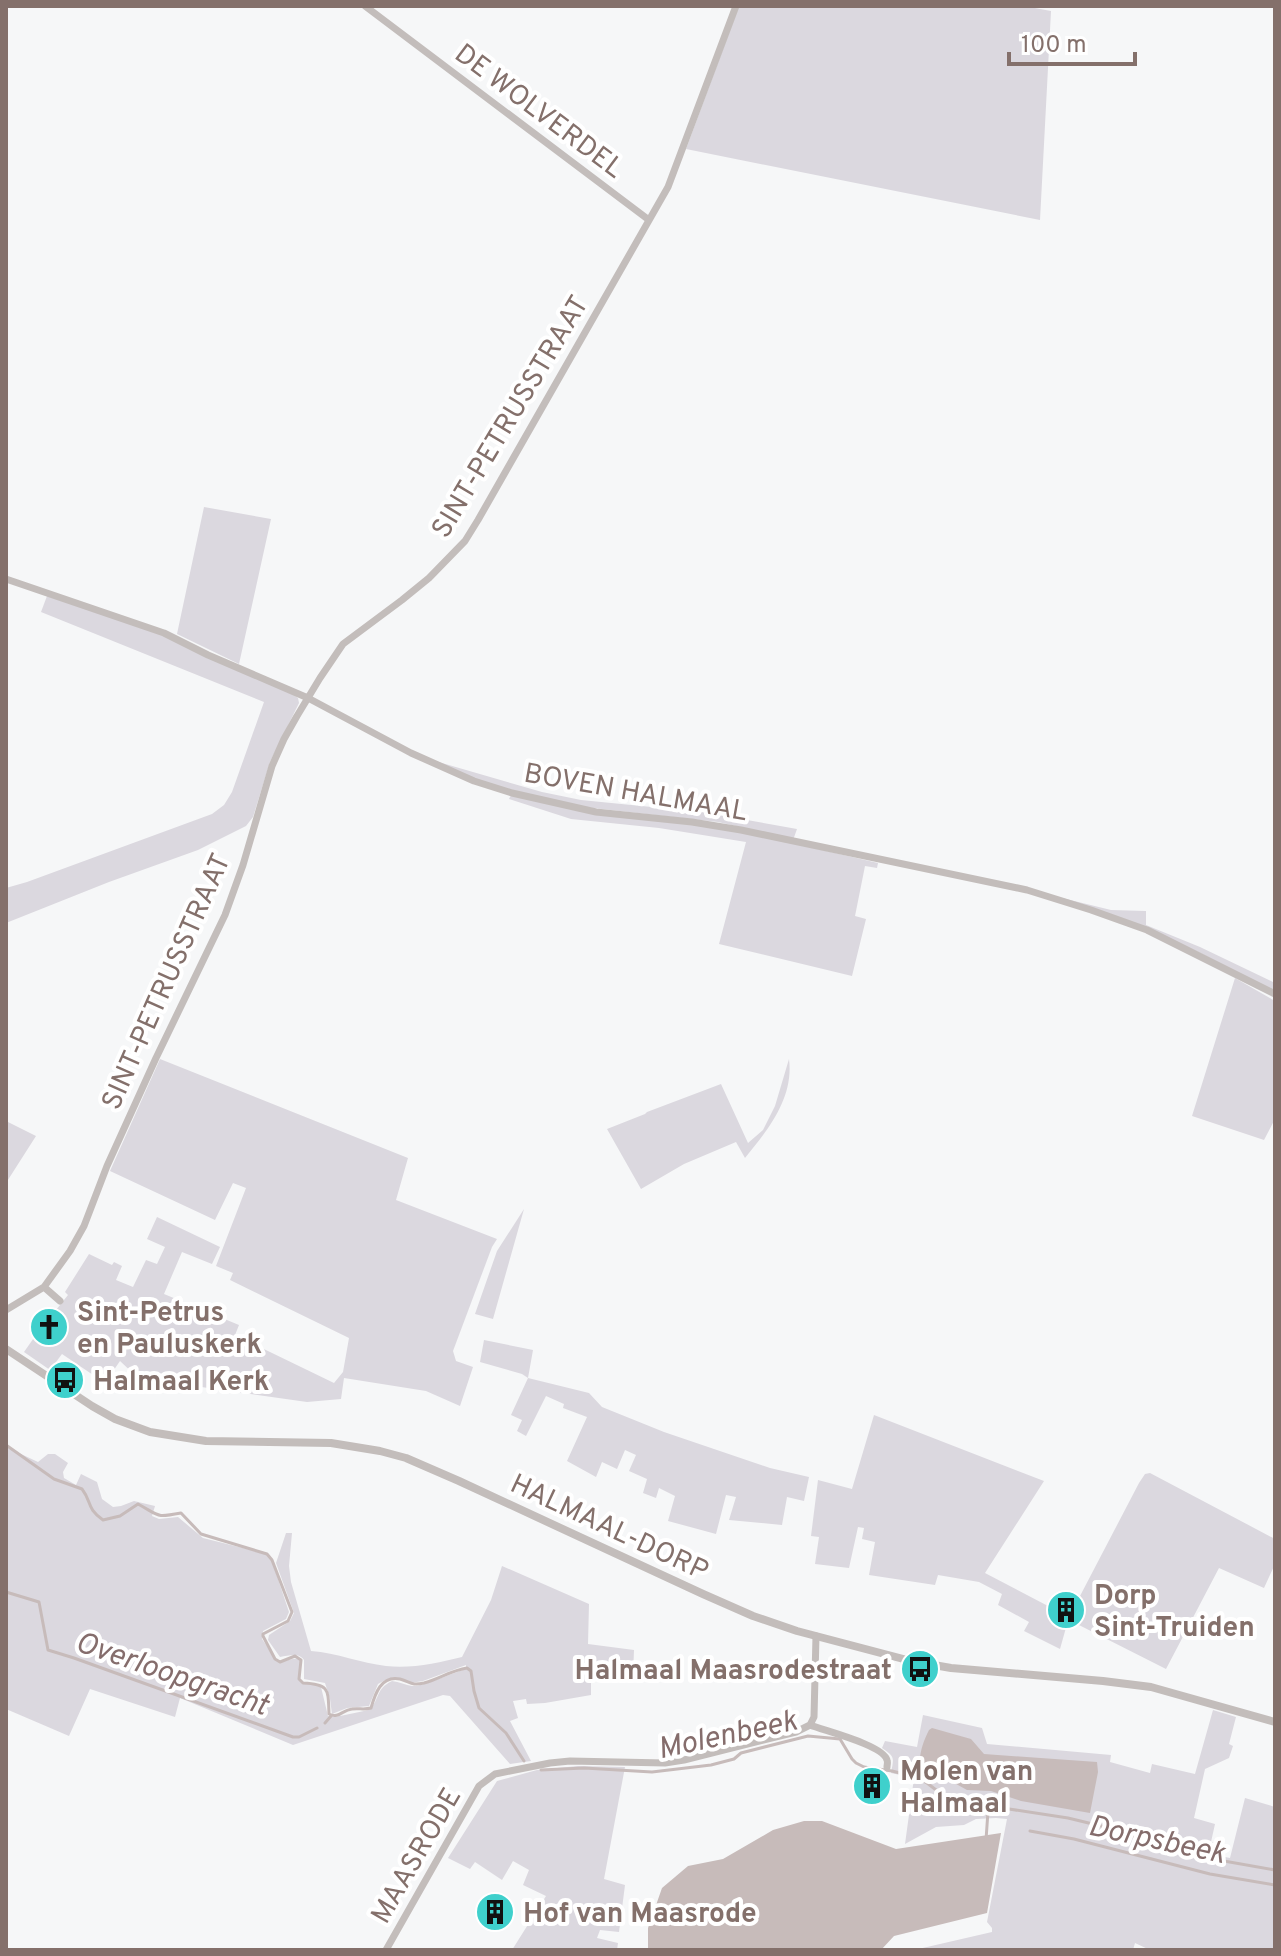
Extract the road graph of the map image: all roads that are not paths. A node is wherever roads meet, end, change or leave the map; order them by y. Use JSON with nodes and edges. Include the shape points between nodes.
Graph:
{"nodes":[{"id":1,"x":365,"y":6,"type":"edge"},
{"id":2,"x":736,"y":6,"type":"edge"},
{"id":3,"x":649,"y":220,"type":"junction"},
{"id":4,"x":6,"y":579,"type":"edge"},
{"id":5,"x":308,"y":698,"type":"junction"},
{"id":6,"x":1275,"y":994,"type":"edge"},
{"id":7,"x":44,"y":1287,"type":"junction"},
{"id":8,"x":60,"y":1301,"type":"dead end"},
{"id":9,"x":6,"y":1310,"type":"edge"},
{"id":10,"x":6,"y":1349,"type":"edge"},
{"id":11,"x":816,"y":1636,"type":"junction"},
{"id":12,"x":1275,"y":1722,"type":"edge"},
{"id":13,"x":810,"y":1725,"type":"junction"},
{"id":14,"x":887,"y":1767,"type":"dead end"},
{"id":15,"x":386,"y":1950,"type":"edge"}],
"edges":[{"from":1,"to":3,"type":"street","name":"DE WOLVERDEL"},
{"from":2,"to":3,"type":"street","name":"SINT-PETRUSSTRAAT","via":[[668,187]]},
{"from":3,"to":5,"type":"street","name":"SINT-PETRUSSTRAAT","via":[[465,541],[402,600],[343,644]]},
{"from":4,"to":5,"type":"street","name":"BOVEN HALMAAL","via":[[164,633]]},
{"from":5,"to":6,"type":"street","name":"BOVEN HALMAAL","via":[[424,760],[493,787],[596,812],[741,830],[1027,890],[1147,930]]},
{"from":5,"to":7,"type":"street","name":"SINT-PETRUSSTRAAT","via":[[272,766],[225,915],[84,1226]]},
{"from":7,"to":8,"type":"street"},
{"from":7,"to":9,"type":"street","name":"SINT-PETRUSSTRAAT"},
{"from":10,"to":11,"type":"street","name":"HALMAAL-DORP","via":[[132,1426],[188,1439],[331,1443],[393,1454],[753,1616]]},
{"from":11,"to":12,"type":"street","name":"HALMAAL-DORP","via":[[911,1661],[1130,1684]]},
{"from":11,"to":13,"type":"street"},
{"from":13,"to":14,"type":"street","via":[[860,1742],[884,1756]]},
{"from":13,"to":15,"type":"street","name":"MAASRODE","via":[[773,1739],[665,1763],[570,1761],[495,1774],[479,1786]]}]}
